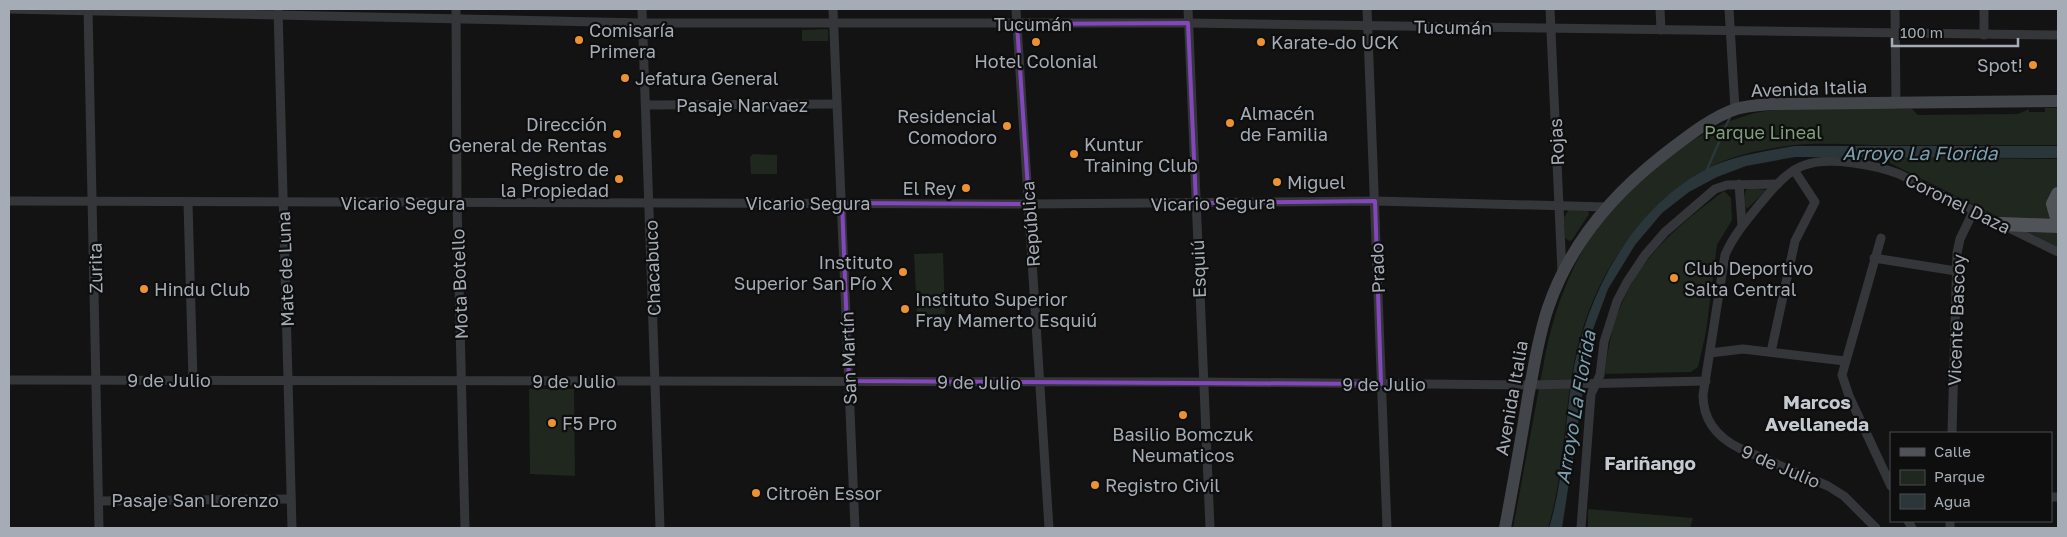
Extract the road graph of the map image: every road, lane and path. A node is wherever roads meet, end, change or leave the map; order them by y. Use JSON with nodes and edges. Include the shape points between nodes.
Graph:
{"nodes":[{"id":1,"x":456,"y":9,"type":"edge"},
{"id":2,"x":642,"y":9,"type":"edge"},
{"id":3,"x":833,"y":9,"type":"edge"},
{"id":4,"x":1016,"y":9,"type":"edge"},
{"id":5,"x":1188,"y":9,"type":"edge"},
{"id":6,"x":1367,"y":9,"type":"edge"},
{"id":7,"x":1550,"y":9,"type":"edge"},
{"id":8,"x":1660,"y":9,"type":"edge"},
{"id":9,"x":1729,"y":9,"type":"edge"},
{"id":10,"x":1895,"y":9,"type":"edge"},
{"id":11,"x":1984,"y":9,"type":"edge"},
{"id":12,"x":9,"y":10,"type":"edge"},
{"id":13,"x":88,"y":10,"type":"edge"},
{"id":14,"x":278,"y":12,"type":"edge"},
{"id":15,"x":456,"y":20,"type":"junction"},
{"id":16,"x":642,"y":23,"type":"junction"},
{"id":17,"x":833,"y":23,"type":"junction"},
{"id":18,"x":1188,"y":23,"type":"junction"},
{"id":19,"x":1017,"y":24,"type":"junction"},
{"id":20,"x":1367,"y":26,"type":"junction"},
{"id":21,"x":1551,"y":29,"type":"junction"},
{"id":22,"x":1661,"y":30,"type":"junction"},
{"id":23,"x":1730,"y":32,"type":"junction"},
{"id":24,"x":1895,"y":33,"type":"junction"},
{"id":25,"x":1984,"y":35,"type":"junction"},
{"id":26,"x":2058,"y":35,"type":"edge"},
{"id":27,"x":2058,"y":101,"type":"edge"},
{"id":28,"x":1896,"y":102,"type":"junction"},
{"id":29,"x":837,"y":104,"type":"junction"},
{"id":30,"x":646,"y":105,"type":"junction"},
{"id":31,"x":1735,"y":109,"type":"junction"},
{"id":32,"x":1794,"y":170,"type":"junction"},
{"id":33,"x":1739,"y":184,"type":"junction"},
{"id":34,"x":1778,"y":184,"type":"junction"},
{"id":35,"x":2058,"y":194,"type":"edge"},
{"id":36,"x":94,"y":201,"type":"junction"},
{"id":37,"x":1375,"y":201,"type":"junction"},
{"id":38,"x":9,"y":202,"type":"edge"},
{"id":39,"x":457,"y":202,"type":"junction"},
{"id":40,"x":188,"y":203,"type":"junction"},
{"id":41,"x":282,"y":203,"type":"junction"},
{"id":42,"x":650,"y":203,"type":"junction"},
{"id":43,"x":842,"y":203,"type":"junction"},
{"id":44,"x":1029,"y":204,"type":"junction"},
{"id":45,"x":1196,"y":204,"type":"junction"},
{"id":46,"x":1559,"y":205,"type":"junction"},
{"id":47,"x":1607,"y":207,"type":"junction"},
{"id":48,"x":1974,"y":210,"type":"junction"},
{"id":49,"x":2058,"y":222,"type":"edge"},
{"id":50,"x":2001,"y":224,"type":"junction"},
{"id":51,"x":1742,"y":225,"type":"junction"},
{"id":52,"x":2058,"y":226,"type":"edge"},
{"id":53,"x":1882,"y":238,"type":"dead end"},
{"id":54,"x":2058,"y":252,"type":"edge"},
{"id":55,"x":1874,"y":258,"type":"junction"},
{"id":56,"x":1956,"y":271,"type":"junction"},
{"id":57,"x":1562,"y":274,"type":"junction"},
{"id":58,"x":1771,"y":352,"type":"junction"},
{"id":59,"x":1710,"y":353,"type":"junction"},
{"id":60,"x":1845,"y":361,"type":"junction"},
{"id":61,"x":9,"y":380,"type":"edge"},
{"id":62,"x":97,"y":380,"type":"junction"},
{"id":63,"x":193,"y":380,"type":"junction"},
{"id":64,"x":289,"y":381,"type":"junction"},
{"id":65,"x":462,"y":381,"type":"junction"},
{"id":66,"x":656,"y":381,"type":"junction"},
{"id":67,"x":849,"y":381,"type":"junction"},
{"id":68,"x":1706,"y":381,"type":"junction"},
{"id":69,"x":1203,"y":382,"type":"junction"},
{"id":70,"x":1040,"y":383,"type":"junction"},
{"id":71,"x":1381,"y":384,"type":"junction"},
{"id":72,"x":1594,"y":384,"type":"junction"},
{"id":73,"x":1530,"y":385,"type":"junction"},
{"id":74,"x":1952,"y":432,"type":"edge"},
{"id":75,"x":1890,"y":484,"type":"edge"},
{"id":76,"x":291,"y":499,"type":"junction"},
{"id":77,"x":99,"y":501,"type":"junction"},
{"id":78,"x":99,"y":528,"type":"edge"},
{"id":79,"x":292,"y":528,"type":"edge"},
{"id":80,"x":465,"y":528,"type":"edge"},
{"id":81,"x":660,"y":528,"type":"edge"},
{"id":82,"x":854,"y":528,"type":"edge"},
{"id":83,"x":1049,"y":528,"type":"edge"},
{"id":84,"x":1210,"y":528,"type":"edge"},
{"id":85,"x":1387,"y":528,"type":"edge"},
{"id":86,"x":1505,"y":528,"type":"edge"},
{"id":87,"x":1581,"y":528,"type":"edge"},
{"id":88,"x":1876,"y":528,"type":"edge"}],
"edges":[{"from":1,"to":15,"type":"street","name":"Mota Botello"},
{"from":2,"to":16,"type":"street","name":"Chacabuco"},
{"from":3,"to":17,"type":"street","name":"San Martín"},
{"from":4,"to":19,"type":"street","name":"República"},
{"from":5,"to":18,"type":"street","name":"Esquiú"},
{"from":6,"to":20,"type":"street","name":"Prado"},
{"from":7,"to":21,"type":"street","name":"Rojas"},
{"from":8,"to":22,"type":"street"},
{"from":9,"to":23,"type":"street"},
{"from":10,"to":24,"type":"street"},
{"from":11,"to":25,"type":"street"},
{"from":12,"to":13,"type":"street","name":"Tucumán"},
{"from":13,"to":14,"type":"street","name":"Tucumán"},
{"from":13,"to":36,"type":"street","name":"Zurita"},
{"from":14,"to":15,"type":"street","name":"Tucumán"},
{"from":14,"to":41,"type":"street","name":"Mate de Luna"},
{"from":15,"to":16,"type":"street","name":"Tucumán"},
{"from":15,"to":39,"type":"street","name":"Mota Botello"},
{"from":16,"to":17,"type":"street","name":"Tucumán"},
{"from":16,"to":30,"type":"street","name":"Chacabuco"},
{"from":17,"to":19,"type":"street","name":"Tucumán"},
{"from":17,"to":29,"type":"street","name":"San Martín"},
{"from":18,"to":19,"type":"street","name":"Tucumán"},
{"from":18,"to":20,"type":"street","name":"Tucumán"},
{"from":18,"to":45,"type":"street","name":"Esquiú"},
{"from":19,"to":44,"type":"street","name":"República"},
{"from":20,"to":21,"type":"street","name":"Tucumán"},
{"from":20,"to":37,"type":"street","name":"Prado"},
{"from":21,"to":22,"type":"street","name":"Tucumán"},
{"from":21,"to":46,"type":"street","name":"Rojas"},
{"from":22,"to":23,"type":"street","name":"Tucumán"},
{"from":23,"to":24,"type":"street","name":"Tucumán"},
{"from":23,"to":31,"type":"street"},
{"from":24,"to":25,"type":"street","name":"Tucumán"},
{"from":24,"to":28,"type":"street"},
{"from":25,"to":26,"type":"street","name":"Tucumán"},
{"from":27,"to":28,"type":"main road","name":"Avenida Italia"},
{"from":28,"to":31,"type":"main road","name":"Avenida Italia","via":[[1791,102]]},
{"from":29,"to":30,"type":"street","name":"Pasaje Narvaez"},
{"from":29,"to":43,"type":"street","name":"San Martín"},
{"from":30,"to":42,"type":"street","name":"Chacabuco"},
{"from":31,"to":47,"type":"main road","name":"Avenida Italia","via":[[1667,152]]},
{"from":32,"to":34,"type":"street","name":"Coronel Daza"},
{"from":32,"to":48,"type":"street","name":"Coronel Daza","via":[[1804,164],[1827,162],[1884,168],[1918,181]]},
{"from":32,"to":58,"type":"street","via":[[1814,202],[1795,241]]},
{"from":33,"to":34,"type":"street"},
{"from":33,"to":51,"type":"street"},
{"from":33,"to":72,"type":"street","via":[[1715,189],[1682,215],[1645,255],[1617,301],[1604,342],[1600,375]]},
{"from":34,"to":51,"type":"street","name":"Coronel Daza"},
{"from":35,"to":49,"type":"main road","via":[[2053,204]]},
{"from":36,"to":38,"type":"street","name":"Vicario Segura"},
{"from":36,"to":40,"type":"street","name":"Vicario Segura"},
{"from":36,"to":62,"type":"street","name":"Zurita"},
{"from":37,"to":45,"type":"street","name":"Vicario Segura"},
{"from":37,"to":46,"type":"street","name":"Vicario Segura"},
{"from":37,"to":71,"type":"street","name":"Prado"},
{"from":39,"to":41,"type":"street","name":"Vicario Segura"},
{"from":39,"to":42,"type":"street","name":"Vicario Segura"},
{"from":39,"to":65,"type":"street","name":"Mota Botello"},
{"from":40,"to":41,"type":"street","name":"Vicario Segura"},
{"from":40,"to":63,"type":"street"},
{"from":41,"to":64,"type":"street","name":"Mate de Luna"},
{"from":42,"to":43,"type":"street","name":"Vicario Segura"},
{"from":42,"to":66,"type":"street","name":"Chacabuco"},
{"from":43,"to":44,"type":"street","name":"Vicario Segura"},
{"from":43,"to":67,"type":"street","name":"San Martín"},
{"from":44,"to":45,"type":"street","name":"Vicario Segura"},
{"from":44,"to":70,"type":"street","name":"República"},
{"from":45,"to":69,"type":"street","name":"Esquiú"},
{"from":46,"to":47,"type":"street","name":"Vicario Segura"},
{"from":46,"to":57,"type":"street","name":"Rojas"},
{"from":47,"to":57,"type":"main road","name":"Avenida Italia","via":[[1586,232]]},
{"from":48,"to":50,"type":"street","name":"Coronel Daza"},
{"from":48,"to":56,"type":"street","name":"Vicente Bascoy","via":[[1960,239]]},
{"from":50,"to":52,"type":"main road"},
{"from":50,"to":54,"type":"street","name":"Coronel Daza"},
{"from":51,"to":59,"type":"street","name":"Coronel Daza","via":[[1725,255]]},
{"from":53,"to":55,"type":"street"},
{"from":55,"to":56,"type":"street"},
{"from":55,"to":60,"type":"street"},
{"from":56,"to":74,"type":"street","name":"Vicente Bascoy"},
{"from":57,"to":73,"type":"main road","name":"Avenida Italia","via":[[1538,341]]},
{"from":58,"to":59,"type":"street","via":[[1743,349]]},
{"from":58,"to":60,"type":"street"},
{"from":59,"to":68,"type":"street","name":"Coronel Daza"},
{"from":60,"to":75,"type":"street","via":[[1842,375],[1849,396]]},
{"from":61,"to":62,"type":"street","name":"9 de Julio"},
{"from":62,"to":63,"type":"street","name":"9 de Julio"},
{"from":62,"to":77,"type":"street","name":"Zurita"},
{"from":63,"to":64,"type":"street","name":"9 de Julio"},
{"from":64,"to":65,"type":"street","name":"9 de Julio"},
{"from":64,"to":76,"type":"street","name":"Mate de Luna"},
{"from":65,"to":66,"type":"street","name":"9 de Julio"},
{"from":65,"to":80,"type":"street","name":"Mota Botello"},
{"from":66,"to":67,"type":"street","name":"9 de Julio"},
{"from":66,"to":81,"type":"street","name":"Chacabuco"},
{"from":67,"to":70,"type":"street","name":"9 de Julio"},
{"from":67,"to":82,"type":"street","name":"San Martín"},
{"from":68,"to":72,"type":"street","name":"9 de Julio"},
{"from":68,"to":88,"type":"street","name":"9 de Julio","via":[[1703,405],[1713,430],[1726,442],[1828,486],[1844,496]]},
{"from":69,"to":70,"type":"street","name":"9 de Julio"},
{"from":69,"to":71,"type":"street","name":"9 de Julio"},
{"from":69,"to":84,"type":"street","name":"Esquiú"},
{"from":70,"to":83,"type":"street","name":"República"},
{"from":71,"to":73,"type":"street","name":"9 de Julio"},
{"from":71,"to":85,"type":"street","name":"Prado"},
{"from":72,"to":73,"type":"street","name":"9 de Julio"},
{"from":72,"to":87,"type":"street"},
{"from":73,"to":86,"type":"main road","name":"Avenida Italia"},
{"from":76,"to":77,"type":"street","name":"Pasaje San Lorenzo"},
{"from":76,"to":79,"type":"street","name":"Mate de Luna"},
{"from":77,"to":78,"type":"street","name":"Zurita"}]}
